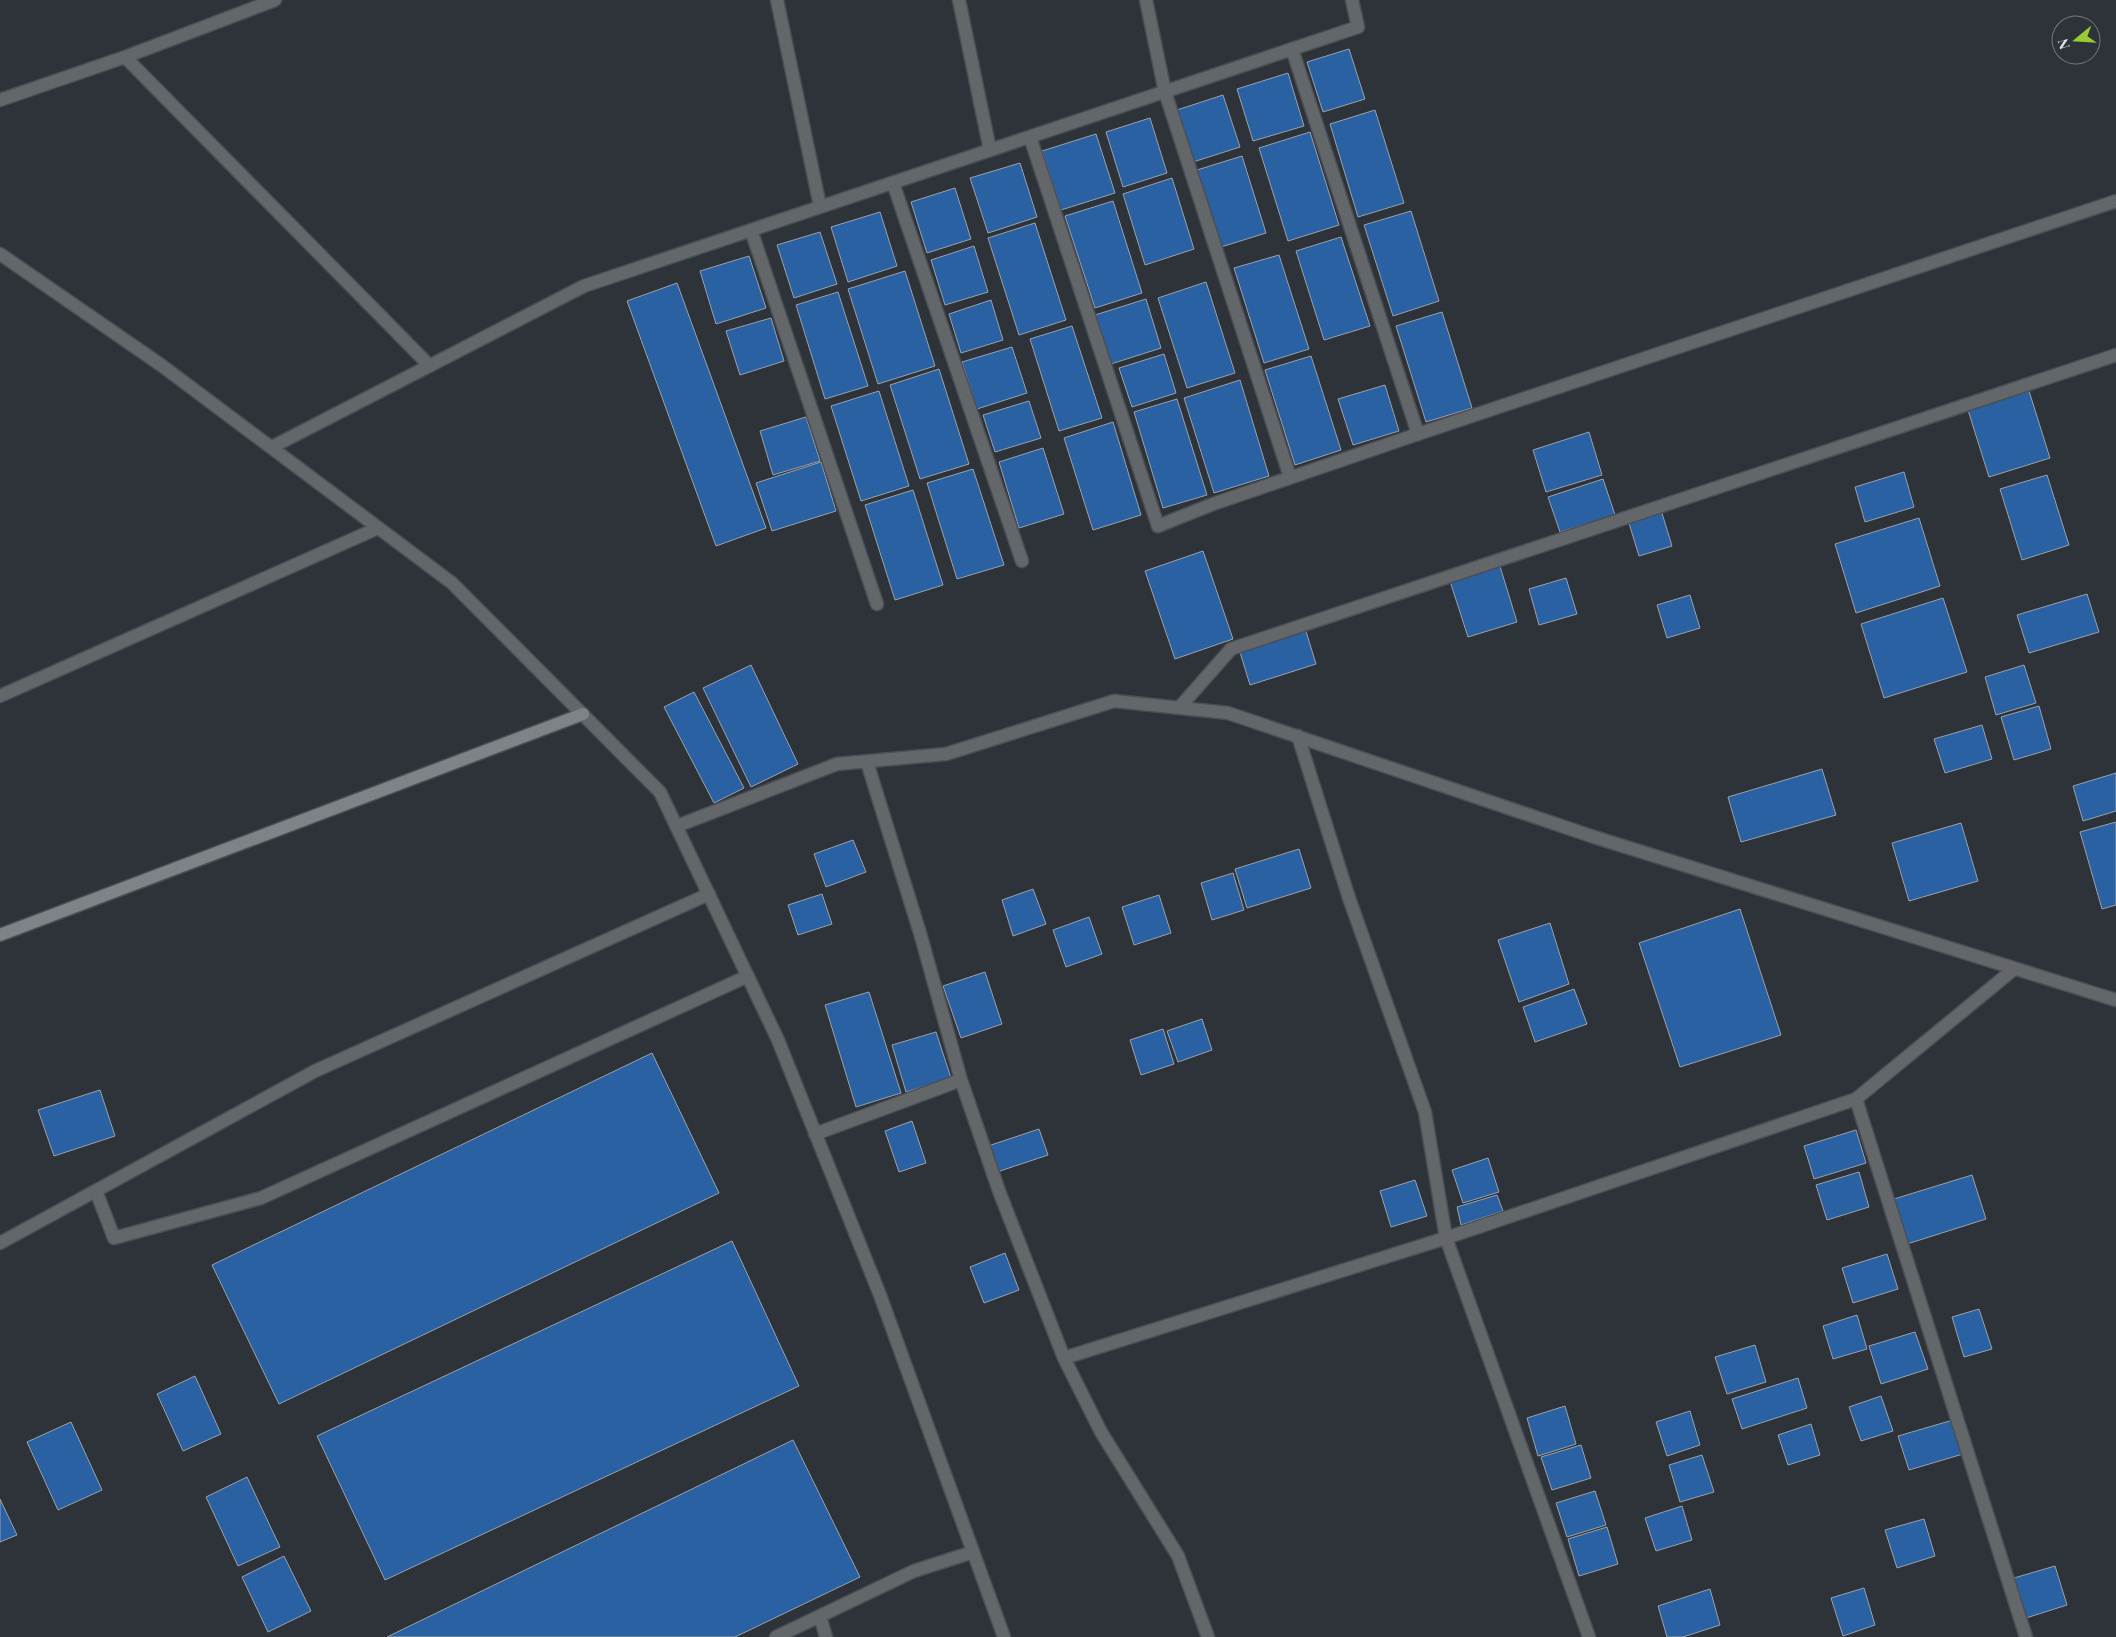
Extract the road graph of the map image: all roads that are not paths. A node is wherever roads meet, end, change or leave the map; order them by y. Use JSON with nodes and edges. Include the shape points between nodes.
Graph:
{"nodes":[{"id":1,"x":275,"y":0,"type":"edge"},
{"id":2,"x":777,"y":0,"type":"edge"},
{"id":3,"x":959,"y":0,"type":"edge"},
{"id":4,"x":1146,"y":0,"type":"edge"},
{"id":5,"x":1352,"y":0,"type":"edge"},
{"id":6,"x":1292,"y":49,"type":"junction"},
{"id":7,"x":125,"y":57,"type":"junction"},
{"id":8,"x":1165,"y":92,"type":"junction"},
{"id":9,"x":0,"y":100,"type":"edge"},
{"id":10,"x":1030,"y":137,"type":"junction"},
{"id":11,"x":990,"y":150,"type":"junction"},
{"id":12,"x":893,"y":183,"type":"junction"},
{"id":13,"x":2116,"y":201,"type":"edge"},
{"id":14,"x":820,"y":206,"type":"junction"},
{"id":15,"x":751,"y":230,"type":"junction"},
{"id":16,"x":0,"y":254,"type":"edge"},
{"id":17,"x":2116,"y":355,"type":"edge"},
{"id":18,"x":430,"y":366,"type":"junction"},
{"id":19,"x":1418,"y":434,"type":"junction"},
{"id":20,"x":272,"y":447,"type":"junction"},
{"id":21,"x":1290,"y":478,"type":"junction"},
{"id":22,"x":378,"y":528,"type":"junction"},
{"id":23,"x":1022,"y":560,"type":"dead end"},
{"id":24,"x":877,"y":604,"type":"dead end"},
{"id":25,"x":0,"y":696,"type":"edge"},
{"id":26,"x":1180,"y":708,"type":"junction"},
{"id":27,"x":583,"y":714,"type":"junction"},
{"id":28,"x":1298,"y":736,"type":"junction"},
{"id":29,"x":867,"y":762,"type":"junction"},
{"id":30,"x":677,"y":826,"type":"junction"},
{"id":31,"x":709,"y":894,"type":"junction"},
{"id":32,"x":0,"y":935,"type":"edge"},
{"id":33,"x":2014,"y":969,"type":"junction"},
{"id":34,"x":748,"y":976,"type":"junction"},
{"id":35,"x":2116,"y":1000,"type":"edge"},
{"id":36,"x":961,"y":1080,"type":"junction"},
{"id":37,"x":1856,"y":1099,"type":"junction"},
{"id":38,"x":815,"y":1134,"type":"junction"},
{"id":39,"x":96,"y":1191,"type":"junction"},
{"id":40,"x":1446,"y":1238,"type":"junction"},
{"id":41,"x":0,"y":1243,"type":"edge"},
{"id":42,"x":1064,"y":1358,"type":"junction"},
{"id":43,"x":973,"y":1552,"type":"junction"},
{"id":44,"x":820,"y":1616,"type":"junction"},
{"id":45,"x":776,"y":1637,"type":"edge"},
{"id":46,"x":826,"y":1637,"type":"edge"},
{"id":47,"x":1004,"y":1637,"type":"edge"},
{"id":48,"x":1208,"y":1637,"type":"edge"},
{"id":49,"x":1589,"y":1637,"type":"edge"},
{"id":50,"x":2026,"y":1637,"type":"edge"}],
"edges":[{"from":1,"to":7,"type":"street"},
{"from":2,"to":14,"type":"street"},
{"from":3,"to":11,"type":"street"},
{"from":4,"to":8,"type":"street"},
{"from":5,"to":6,"type":"street","via":[[1358,27]]},
{"from":6,"to":8,"type":"street"},
{"from":6,"to":19,"type":"street"},
{"from":7,"to":9,"type":"street"},
{"from":7,"to":18,"type":"street"},
{"from":8,"to":10,"type":"street"},
{"from":8,"to":21,"type":"street"},
{"from":10,"to":11,"type":"street"},
{"from":10,"to":21,"type":"street","via":[[1158,526]]},
{"from":11,"to":12,"type":"street"},
{"from":12,"to":14,"type":"street"},
{"from":12,"to":23,"type":"street"},
{"from":13,"to":19,"type":"street"},
{"from":14,"to":15,"type":"street"},
{"from":15,"to":18,"type":"street","via":[[584,286]]},
{"from":15,"to":24,"type":"street"},
{"from":16,"to":20,"type":"street","via":[[161,365]]},
{"from":17,"to":26,"type":"street","via":[[1231,649]]},
{"from":18,"to":20,"type":"street"},
{"from":19,"to":21,"type":"street"},
{"from":20,"to":22,"type":"street"},
{"from":22,"to":25,"type":"street"},
{"from":22,"to":27,"type":"street","via":[[452,583]]},
{"from":26,"to":28,"type":"street","via":[[1228,713]]},
{"from":26,"to":29,"type":"street","via":[[1114,701],[946,754]]},
{"from":27,"to":30,"type":"street","via":[[660,792]]},
{"from":27,"to":32,"type":"main road"},
{"from":28,"to":33,"type":"street","via":[[1594,836]]},
{"from":28,"to":40,"type":"street","via":[[1349,898],[1425,1112]]},
{"from":29,"to":30,"type":"street","via":[[837,764]]},
{"from":29,"to":36,"type":"street","via":[[920,932]]},
{"from":30,"to":31,"type":"street"},
{"from":31,"to":34,"type":"street"},
{"from":31,"to":39,"type":"street","via":[[315,1071]]},
{"from":33,"to":35,"type":"street"},
{"from":33,"to":37,"type":"street"},
{"from":34,"to":38,"type":"street","via":[[778,1040]]},
{"from":34,"to":39,"type":"street","via":[[261,1198],[114,1238]]},
{"from":36,"to":38,"type":"street"},
{"from":36,"to":42,"type":"street","via":[[999,1191]]},
{"from":37,"to":40,"type":"street"},
{"from":37,"to":50,"type":"street"},
{"from":38,"to":43,"type":"street","via":[[880,1294]]},
{"from":39,"to":41,"type":"street"},
{"from":40,"to":42,"type":"street"},
{"from":40,"to":49,"type":"street"},
{"from":42,"to":48,"type":"street","via":[[1101,1432],[1178,1556]]},
{"from":43,"to":44,"type":"street","via":[[914,1571]]},
{"from":43,"to":47,"type":"street"},
{"from":44,"to":45,"type":"street"},
{"from":44,"to":46,"type":"street"}]}
